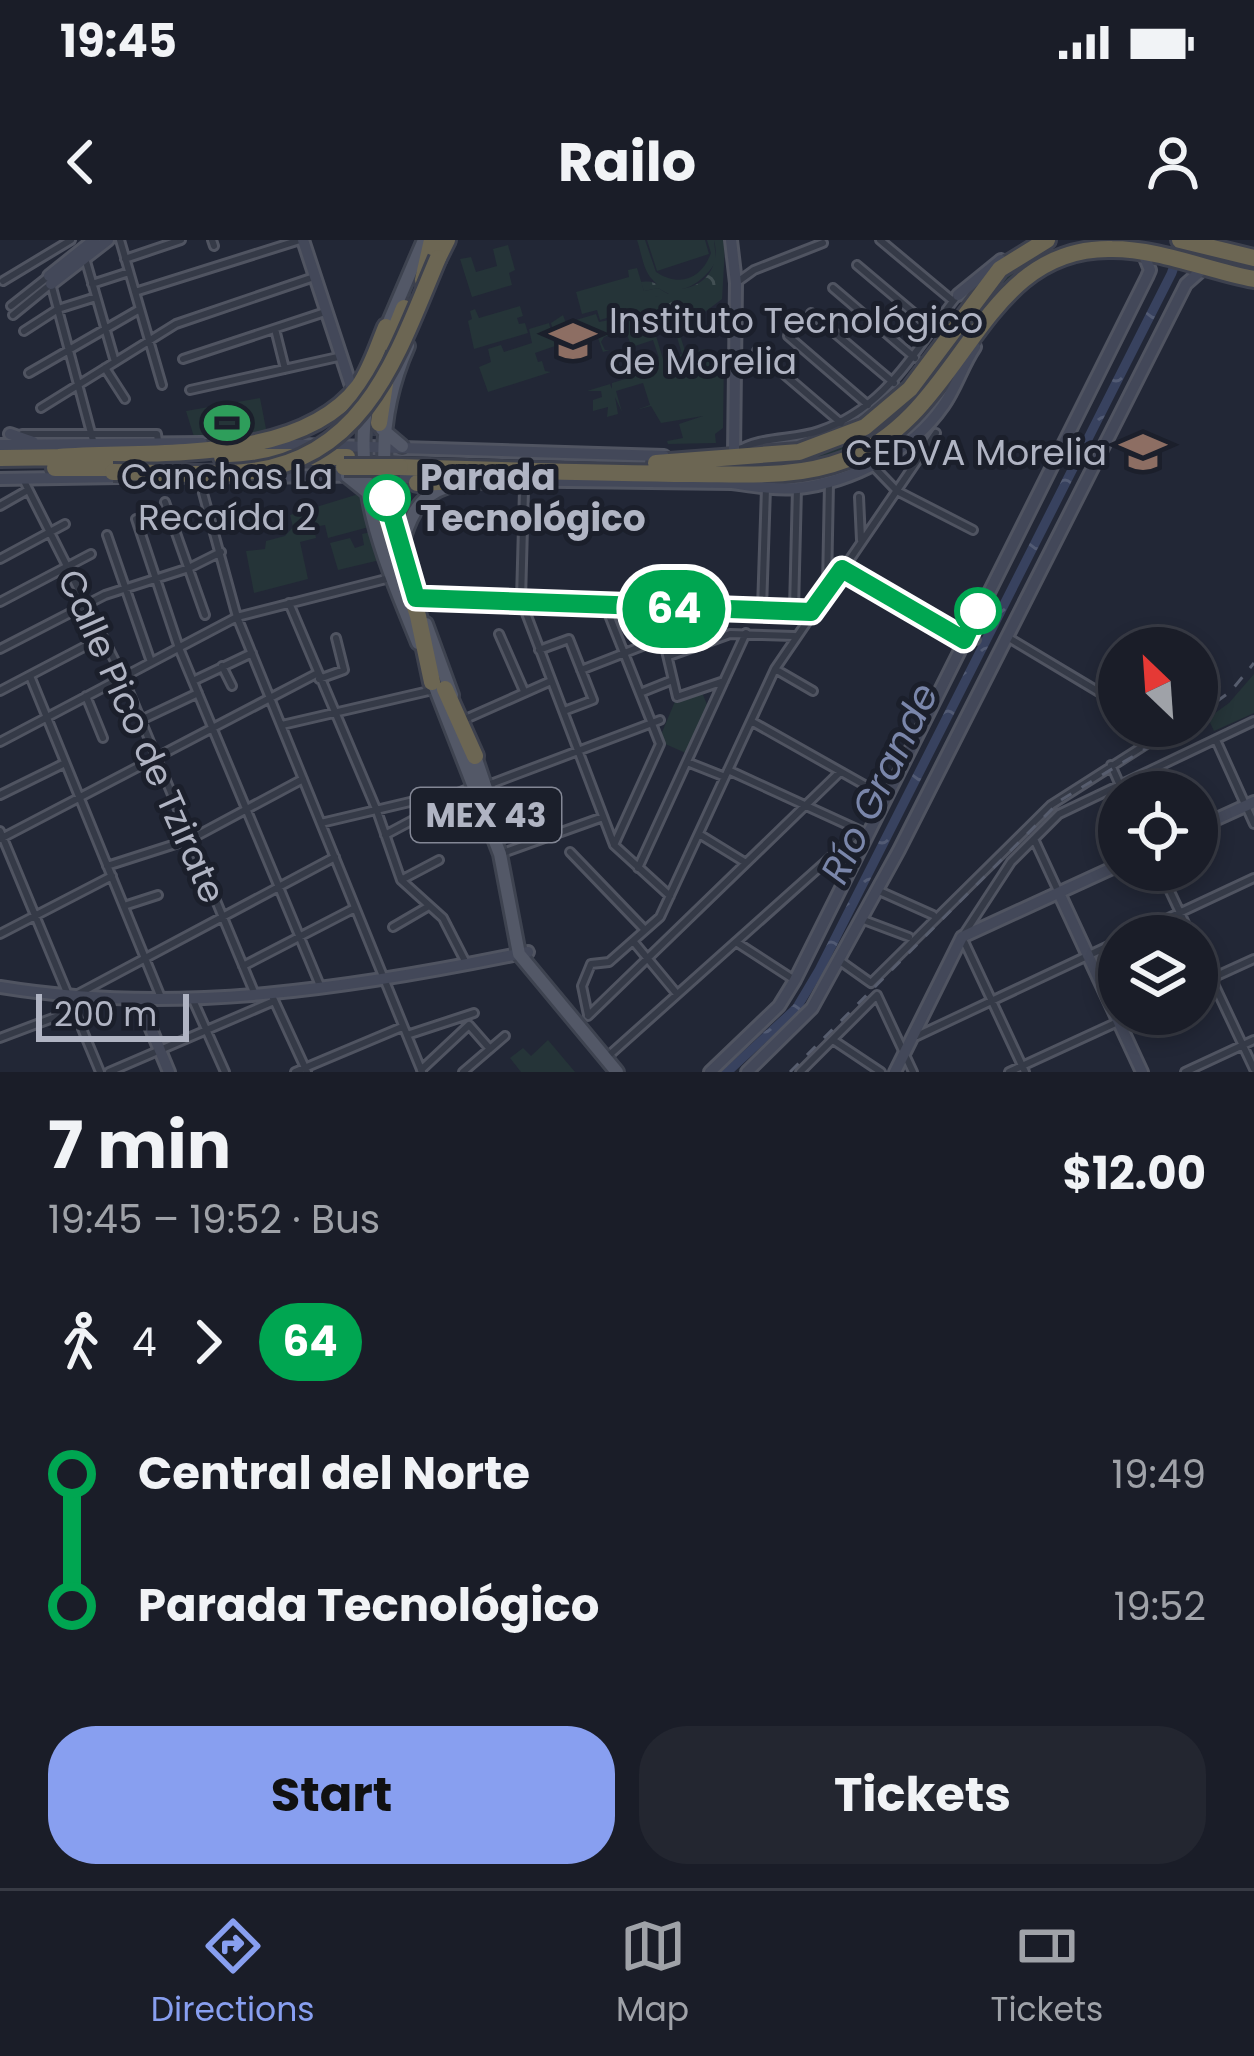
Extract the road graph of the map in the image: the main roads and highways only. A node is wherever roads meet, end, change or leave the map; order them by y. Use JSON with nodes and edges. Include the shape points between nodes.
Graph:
{"nodes":[{"id":1,"x":94,"y":240,"type":"edge"},
{"id":2,"x":108,"y":240,"type":"edge"},
{"id":3,"x":302,"y":240,"type":"edge"},
{"id":4,"x":450,"y":240,"type":"edge"},
{"id":5,"x":731,"y":240,"type":"edge"},
{"id":6,"x":1036,"y":240,"type":"edge"},
{"id":7,"x":1047,"y":240,"type":"edge"},
{"id":8,"x":1196,"y":243,"type":"edge"},
{"id":9,"x":432,"y":246,"type":"edge"},
{"id":10,"x":1143,"y":253,"type":"junction"},
{"id":11,"x":1020,"y":254,"type":"junction"},
{"id":12,"x":79,"y":258,"type":"junction"},
{"id":13,"x":1254,"y":258,"type":"edge"},
{"id":14,"x":1195,"y":266,"type":"junction"},
{"id":15,"x":1254,"y":279,"type":"edge"},
{"id":16,"x":50,"y":280,"type":"road end"},
{"id":17,"x":956,"y":298,"type":"road end"},
{"id":18,"x":404,"y":308,"type":"tunnel mouth"},
{"id":19,"x":386,"y":327,"type":"junction"},
{"id":20,"x":981,"y":328,"type":"junction"},
{"id":21,"x":913,"y":360,"type":"road end"},
{"id":22,"x":902,"y":386,"type":"junction"},
{"id":23,"x":353,"y":392,"type":"junction"},
{"id":24,"x":375,"y":424,"type":"junction"},
{"id":25,"x":833,"y":426,"type":"road end"},
{"id":26,"x":5,"y":434,"type":"edge"},
{"id":27,"x":256,"y":444,"type":"junction"},
{"id":28,"x":363,"y":444,"type":"junction"},
{"id":29,"x":383,"y":444,"type":"junction"},
{"id":30,"x":0,"y":445,"type":"edge"},
{"id":31,"x":42,"y":446,"type":"junction"},
{"id":32,"x":186,"y":446,"type":"dead end"},
{"id":33,"x":283,"y":448,"type":"dead end"},
{"id":34,"x":310,"y":449,"type":"dead end"},
{"id":35,"x":799,"y":452,"type":"junction"},
{"id":36,"x":0,"y":458,"type":"edge"},
{"id":37,"x":743,"y":461,"type":"junction"},
{"id":38,"x":69,"y":462,"type":"junction"},
{"id":39,"x":397,"y":462,"type":"junction"},
{"id":40,"x":346,"y":467,"type":"junction"},
{"id":41,"x":0,"y":470,"type":"edge"},
{"id":42,"x":365,"y":476,"type":"junction"},
{"id":43,"x":490,"y":480,"type":"junction"},
{"id":44,"x":0,"y":481,"type":"edge"},
{"id":45,"x":417,"y":483,"type":"dead end"},
{"id":46,"x":659,"y":483,"type":"junction"},
{"id":47,"x":376,"y":500,"type":"junction"},
{"id":48,"x":400,"y":550,"type":"junction"},
{"id":49,"x":413,"y":602,"type":"junction"},
{"id":50,"x":440,"y":686,"type":"junction"},
{"id":51,"x":475,"y":756,"type":"junction"},
{"id":52,"x":481,"y":786,"type":"junction"},
{"id":53,"x":1250,"y":804,"type":"edge"},
{"id":54,"x":1218,"y":819,"type":"edge"},
{"id":55,"x":1098,"y":875,"type":"edge"},
{"id":56,"x":1059,"y":893,"type":"junction"},
{"id":57,"x":524,"y":953,"type":"junction"},
{"id":58,"x":0,"y":987,"type":"edge"},
{"id":59,"x":139,"y":1000,"type":"junction"},
{"id":60,"x":608,"y":1057,"type":"junction"},
{"id":61,"x":169,"y":1072,"type":"edge"},
{"id":62,"x":617,"y":1072,"type":"edge"},
{"id":63,"x":627,"y":1072,"type":"edge"},
{"id":64,"x":710,"y":1072,"type":"edge"},
{"id":65,"x":747,"y":1072,"type":"edge"},
{"id":66,"x":895,"y":1072,"type":"edge"},
{"id":67,"x":1142,"y":1072,"type":"edge"}],
"edges":[{"from":1,"to":12,"type":"main road"},
{"from":2,"to":12,"type":"main road"},
{"from":3,"to":23,"type":"main road"},
{"from":4,"to":9,"type":"highway"},
{"from":4,"to":24,"type":"main road"},
{"from":5,"to":37,"type":"main road"},
{"from":6,"to":11,"type":"main road"},
{"from":6,"to":17,"type":"main road"},
{"from":7,"to":11,"type":"highway"},
{"from":8,"to":13,"type":"highway"},
{"from":9,"to":19,"type":"main road"},
{"from":9,"to":24,"type":"highway","via":[[392,349]]},
{"from":9,"to":38,"type":"highway","bridge":true,"via":[[381,387],[320,447],[257,471],[113,472]]},
{"from":10,"to":14,"type":"highway"},
{"from":10,"to":20,"type":"highway","via":[[1093,250],[1048,261],[1012,287]]},
{"from":10,"to":64,"type":"main road","via":[[1147,278],[795,980]]},
{"from":11,"to":22,"type":"highway"},
{"from":12,"to":16,"type":"main road"},
{"from":14,"to":15,"type":"highway"},
{"from":14,"to":65,"type":"main road","via":[[878,890],[804,1019]]},
{"from":18,"to":24,"type":"highway","via":[[381,367]]},
{"from":19,"to":23,"type":"highway"},
{"from":19,"to":24,"type":"main road","via":[[371,380]]},
{"from":20,"to":37,"type":"highway","via":[[924,405],[878,445],[823,467]]},
{"from":20,"to":46,"type":"main road","via":[[943,406],[872,465],[796,488]]},
{"from":21,"to":22,"type":"highway"},
{"from":22,"to":35,"type":"highway","via":[[866,428]]},
{"from":23,"to":27,"type":"highway","via":[[321,416]]},
{"from":24,"to":28,"type":"main road"},
{"from":24,"to":29,"type":"main road"},
{"from":24,"to":39,"type":"main road"},
{"from":25,"to":35,"type":"highway"},
{"from":26,"to":31,"type":"main road"},
{"from":27,"to":28,"type":"main road"},
{"from":27,"to":38,"type":"highway"},
{"from":27,"to":38,"type":"main road","via":[[93,439]]},
{"from":28,"to":29,"type":"main road"},
{"from":28,"to":42,"type":"main road"},
{"from":29,"to":39,"type":"main road"},
{"from":29,"to":39,"type":"main road"},
{"from":30,"to":31,"type":"main road"},
{"from":31,"to":38,"type":"main road"},
{"from":32,"to":38,"type":"highway"},
{"from":33,"to":34,"type":"highway"},
{"from":35,"to":37,"type":"highway"},
{"from":36,"to":38,"type":"highway"},
{"from":37,"to":39,"type":"highway"},
{"from":37,"to":46,"type":"main road"},
{"from":38,"to":40,"type":"highway"},
{"from":38,"to":40,"type":"main road","via":[[204,478]]},
{"from":38,"to":41,"type":"highway"},
{"from":38,"to":44,"type":"main road","via":[[25,484]]},
{"from":39,"to":40,"type":"highway"},
{"from":39,"to":42,"type":"main road"},
{"from":39,"to":43,"type":"main road","via":[[402,480]]},
{"from":39,"to":47,"type":"main road"},
{"from":40,"to":42,"type":"main road"},
{"from":40,"to":47,"type":"main road"},
{"from":42,"to":47,"type":"main road"},
{"from":43,"to":45,"type":"highway"},
{"from":43,"to":46,"type":"main road"},
{"from":43,"to":48,"type":"main road","via":[[431,493],[410,518]]},
{"from":47,"to":48,"type":"main road"},
{"from":47,"to":49,"type":"highway"},
{"from":47,"to":50,"type":"highway","number":"MEX 43"},
{"from":47,"to":50,"type":"main road","via":[[390,578]]},
{"from":48,"to":49,"type":"main road"},
{"from":49,"to":50,"type":"main road"},
{"from":50,"to":51,"type":"highway","number":"MEX 43"},
{"from":50,"to":51,"type":"main road"},
{"from":50,"to":52,"type":"main road","number":"MEX 43"},
{"from":51,"to":52,"type":"main road","number":"MEX 43"},
{"from":52,"to":57,"type":"main road","number":"MEX 43"},
{"from":53,"to":54,"type":"main road"},
{"from":55,"to":56,"type":"main road"},
{"from":56,"to":66,"type":"main road","via":[[962,938]]},
{"from":56,"to":67,"type":"main road"},
{"from":57,"to":59,"type":"main road","via":[[273,998]]},
{"from":57,"to":60,"type":"main road","number":"MEX 43"},
{"from":58,"to":59,"type":"main road","via":[[72,1004]]},
{"from":59,"to":61,"type":"main road"},
{"from":60,"to":62,"type":"main road","number":"MEX 43"},
{"from":60,"to":63,"type":"main road","number":"MEX 43"}]}
